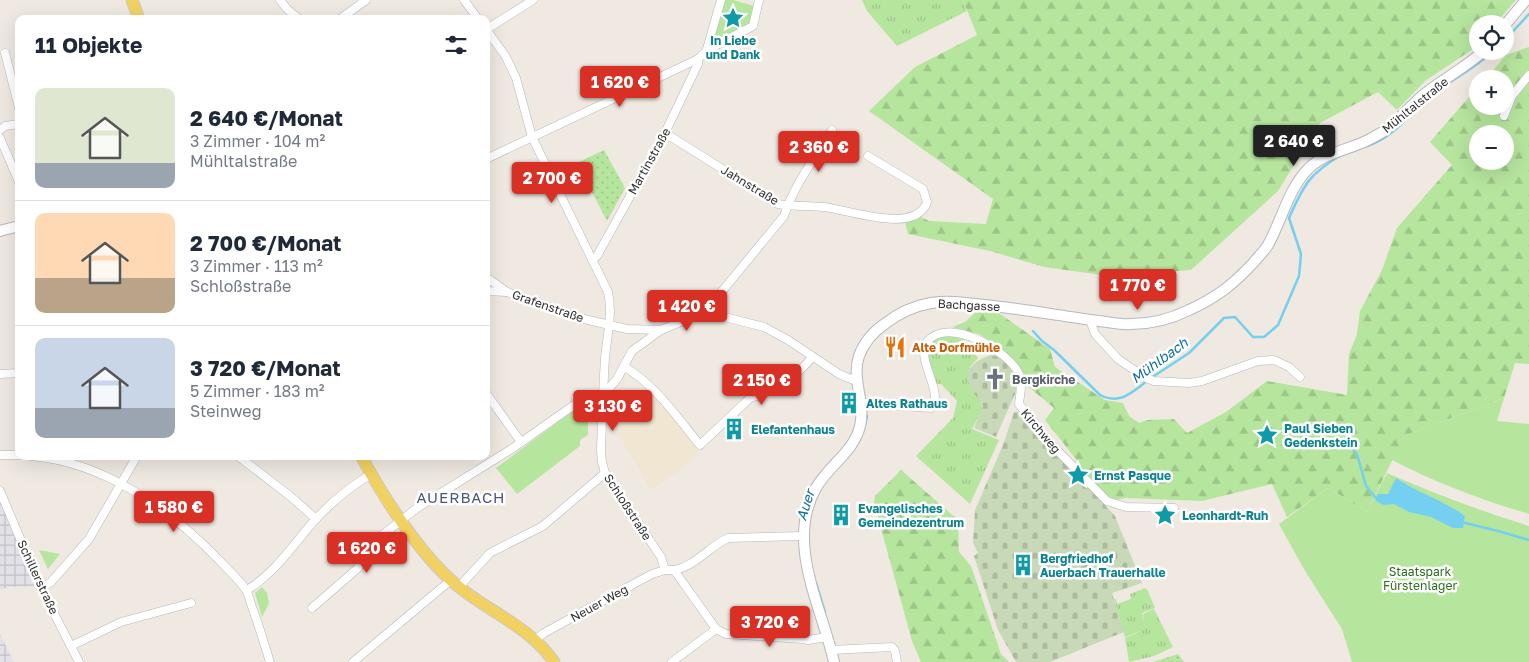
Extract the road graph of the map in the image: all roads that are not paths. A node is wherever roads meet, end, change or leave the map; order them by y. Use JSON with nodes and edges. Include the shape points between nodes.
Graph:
{"nodes":[{"id":1,"x":132,"y":0,"type":"edge"},
{"id":2,"x":280,"y":0,"type":"edge"},
{"id":3,"x":366,"y":0,"type":"edge"},
{"id":4,"x":464,"y":0,"type":"edge"},
{"id":5,"x":533,"y":0,"type":"edge"},
{"id":6,"x":721,"y":0,"type":"edge"},
{"id":7,"x":759,"y":0,"type":"edge"},
{"id":8,"x":1526,"y":0,"type":"edge"},
{"id":9,"x":138,"y":15,"type":"edge"},
{"id":10,"x":294,"y":15,"type":"edge"},
{"id":11,"x":345,"y":15,"type":"edge"},
{"id":12,"x":475,"y":15,"type":"edge"},
{"id":13,"x":1514,"y":15,"type":"edge"},
{"id":14,"x":490,"y":27,"type":"edge"},
{"id":15,"x":490,"y":35,"type":"edge"},
{"id":16,"x":707,"y":49,"type":"junction"},
{"id":17,"x":5,"y":53,"type":"dead end"},
{"id":18,"x":698,"y":58,"type":"junction"},
{"id":19,"x":1474,"y":60,"type":"edge"},
{"id":20,"x":1529,"y":74,"type":"edge"},
{"id":21,"x":15,"y":92,"type":"edge"},
{"id":22,"x":1504,"y":116,"type":"dead end"},
{"id":23,"x":15,"y":125,"type":"edge"},
{"id":24,"x":0,"y":130,"type":"edge"},
{"id":25,"x":832,"y":130,"type":"dead end"},
{"id":26,"x":665,"y":133,"type":"junction"},
{"id":27,"x":532,"y":137,"type":"junction"},
{"id":28,"x":0,"y":138,"type":"edge"},
{"id":29,"x":868,"y":156,"type":"dead end"},
{"id":30,"x":490,"y":157,"type":"edge"},
{"id":31,"x":15,"y":173,"type":"edge"},
{"id":32,"x":787,"y":206,"type":"junction"},
{"id":33,"x":15,"y":227,"type":"edge"},
{"id":34,"x":0,"y":231,"type":"edge"},
{"id":35,"x":592,"y":260,"type":"junction"},
{"id":36,"x":490,"y":280,"type":"edge"},
{"id":37,"x":490,"y":291,"type":"edge"},
{"id":38,"x":507,"y":292,"type":"junction"},
{"id":39,"x":705,"y":312,"type":"junction"},
{"id":40,"x":1090,"y":320,"type":"junction"},
{"id":41,"x":609,"y":325,"type":"junction"},
{"id":42,"x":661,"y":330,"type":"junction"},
{"id":43,"x":812,"y":357,"type":"junction"},
{"id":44,"x":625,"y":367,"type":"junction"},
{"id":45,"x":15,"y":372,"type":"edge"},
{"id":46,"x":0,"y":374,"type":"edge"},
{"id":47,"x":1300,"y":377,"type":"dead end"},
{"id":48,"x":856,"y":381,"type":"junction"},
{"id":49,"x":603,"y":395,"type":"junction"},
{"id":50,"x":490,"y":398,"type":"edge"},
{"id":51,"x":861,"y":403,"type":"junction"},
{"id":52,"x":521,"y":442,"type":"junction"},
{"id":53,"x":0,"y":455,"type":"edge"},
{"id":54,"x":15,"y":455,"type":"edge"},
{"id":55,"x":56,"y":460,"type":"edge"},
{"id":56,"x":135,"y":460,"type":"edge"},
{"id":57,"x":243,"y":460,"type":"edge"},
{"id":58,"x":364,"y":460,"type":"edge"},
{"id":59,"x":605,"y":473,"type":"junction"},
{"id":60,"x":371,"y":474,"type":"junction"},
{"id":61,"x":120,"y":484,"type":"junction"},
{"id":62,"x":0,"y":491,"type":"edge"},
{"id":63,"x":1174,"y":508,"type":"dead end"},
{"id":64,"x":316,"y":519,"type":"junction"},
{"id":65,"x":401,"y":520,"type":"junction"},
{"id":66,"x":803,"y":536,"type":"junction"},
{"id":67,"x":665,"y":570,"type":"junction"},
{"id":68,"x":674,"y":570,"type":"junction"},
{"id":69,"x":455,"y":584,"type":"junction"},
{"id":70,"x":41,"y":588,"type":"junction"},
{"id":71,"x":246,"y":590,"type":"junction"},
{"id":72,"x":191,"y":603,"type":"dead end"},
{"id":73,"x":312,"y":608,"type":"dead end"},
{"id":74,"x":716,"y":628,"type":"junction"},
{"id":75,"x":827,"y":637,"type":"junction"},
{"id":76,"x":535,"y":640,"type":"junction"},
{"id":77,"x":71,"y":646,"type":"junction"},
{"id":78,"x":831,"y":650,"type":"junction"},
{"id":79,"x":80,"y":662,"type":"edge"},
{"id":80,"x":270,"y":662,"type":"edge"},
{"id":81,"x":353,"y":662,"type":"edge"},
{"id":82,"x":554,"y":662,"type":"edge"},
{"id":83,"x":672,"y":662,"type":"edge"},
{"id":84,"x":834,"y":662,"type":"edge"},
{"id":85,"x":896,"y":662,"type":"edge"}],
"edges":[{"from":1,"to":9,"type":"main road"},
{"from":2,"to":10,"type":"street"},
{"from":3,"to":11,"type":"street"},
{"from":4,"to":12,"type":"street"},
{"from":5,"to":14,"type":"street"},
{"from":6,"to":16,"type":"street"},
{"from":7,"to":16,"type":"street","via":[[753,26]]},
{"from":8,"to":13,"type":"main road"},
{"from":15,"to":27,"type":"street","name":"Schloßstraße","via":[[516,78]]},
{"from":16,"to":18,"type":"street"},
{"from":17,"to":21,"type":"street"},
{"from":18,"to":26,"type":"street","name":"Martinstraße"},
{"from":18,"to":27,"type":"street"},
{"from":19,"to":40,"type":"main road","name":"Mühltalstraße","via":[[1423,96],[1391,127],[1372,139],[1321,158],[1295,185],[1267,247],[1240,277],[1217,296],[1161,321],[1130,325]]},
{"from":20,"to":22,"type":"street","via":[[1512,96]]},
{"from":23,"to":24,"type":"street"},
{"from":25,"to":32,"type":"street","name":"Jahnstraße"},
{"from":26,"to":32,"type":"street","name":"Jahnstraße","via":[[770,200]]},
{"from":26,"to":35,"type":"street","name":"Martinstraße"},
{"from":27,"to":30,"type":"street"},
{"from":27,"to":35,"type":"street","name":"Schloßstraße"},
{"from":28,"to":31,"type":"street"},
{"from":29,"to":32,"type":"street","via":[[923,189],[927,202],[922,212],[895,219],[824,206]]},
{"from":32,"to":39,"type":"street","via":[[784,216]]},
{"from":33,"to":34,"type":"main road"},
{"from":35,"to":41,"type":"street","name":"Schloßstraße","via":[[608,292]]},
{"from":36,"to":38,"type":"street"},
{"from":37,"to":38,"type":"street","name":"Grafenstraße"},
{"from":38,"to":41,"type":"street","name":"Grafenstraße"},
{"from":39,"to":42,"type":"street"},
{"from":39,"to":43,"type":"street","via":[[764,327]]},
{"from":40,"to":47,"type":"street","via":[[1095,334],[1118,359],[1149,379],[1190,383],[1258,361],[1274,360]]},
{"from":40,"to":48,"type":"main road","name":"Bachgasse","via":[[959,302],[930,303],[894,317],[870,336],[859,356]]},
{"from":41,"to":42,"type":"street","name":"Grafenstraße"},
{"from":41,"to":49,"type":"street","name":"Schloßstraße"},
{"from":42,"to":44,"type":"street","via":[[632,351]]},
{"from":43,"to":44,"type":"street","via":[[800,370],[750,398],[700,445],[654,390]]},
{"from":43,"to":48,"type":"street"},
{"from":44,"to":49,"type":"street"},
{"from":45,"to":46,"type":"street"},
{"from":48,"to":51,"type":"main road","name":"Bachgasse"},
{"from":49,"to":52,"type":"street","via":[[574,405]]},
{"from":49,"to":59,"type":"street","name":"Schloßstraße","via":[[601,451]]},
{"from":50,"to":52,"type":"street"},
{"from":51,"to":63,"type":"street","name":"Kirchweg","via":[[931,408],[936,400],[925,360],[925,347],[936,335],[966,334],[1006,356],[1014,365],[1022,386],[1019,404],[1049,442],[1107,501],[1126,507]]},
{"from":51,"to":66,"type":"main road","name":"Bachgasse","via":[[861,422],[856,436],[814,492],[807,509]]},
{"from":52,"to":65,"type":"street"},
{"from":53,"to":54,"type":"street"},
{"from":55,"to":61,"type":"street","via":[[81,466]]},
{"from":56,"to":61,"type":"street"},
{"from":57,"to":64,"type":"street"},
{"from":58,"to":60,"type":"main road"},
{"from":59,"to":67,"type":"street","name":"Schloßstraße","via":[[661,557]]},
{"from":59,"to":69,"type":"street","via":[[543,526],[490,554]]},
{"from":60,"to":64,"type":"street","via":[[342,493]]},
{"from":60,"to":65,"type":"main road"},
{"from":61,"to":70,"type":"street","via":[[89,539],[51,582]]},
{"from":61,"to":71,"type":"street","via":[[186,528]]},
{"from":62,"to":70,"type":"street","name":"Schillerstraße"},
{"from":64,"to":71,"type":"street","via":[[270,573]]},
{"from":65,"to":69,"type":"main road"},
{"from":65,"to":73,"type":"street","via":[[367,547],[358,568]]},
{"from":66,"to":68,"type":"street","via":[[728,538],[692,564]]},
{"from":66,"to":75,"type":"main road","name":"Bachgasse","via":[[808,569]]},
{"from":67,"to":68,"type":"street"},
{"from":67,"to":76,"type":"street","name":"Neuer Weg","via":[[652,574]]},
{"from":68,"to":74,"type":"street"},
{"from":69,"to":76,"type":"main road"},
{"from":69,"to":81,"type":"street"},
{"from":70,"to":77,"type":"street","name":"Schillerstraße"},
{"from":71,"to":80,"type":"street"},
{"from":72,"to":77,"type":"street","via":[[121,622]]},
{"from":74,"to":75,"type":"street","via":[[726,634],[808,640]]},
{"from":74,"to":83,"type":"street"},
{"from":75,"to":78,"type":"main road","name":"Bachgasse"},
{"from":76,"to":82,"type":"main road"},
{"from":77,"to":79,"type":"street","name":"Schillerstraße"},
{"from":78,"to":84,"type":"main road","name":"Bachgasse"},
{"from":78,"to":85,"type":"street","via":[[890,646],[895,650]]}]}
